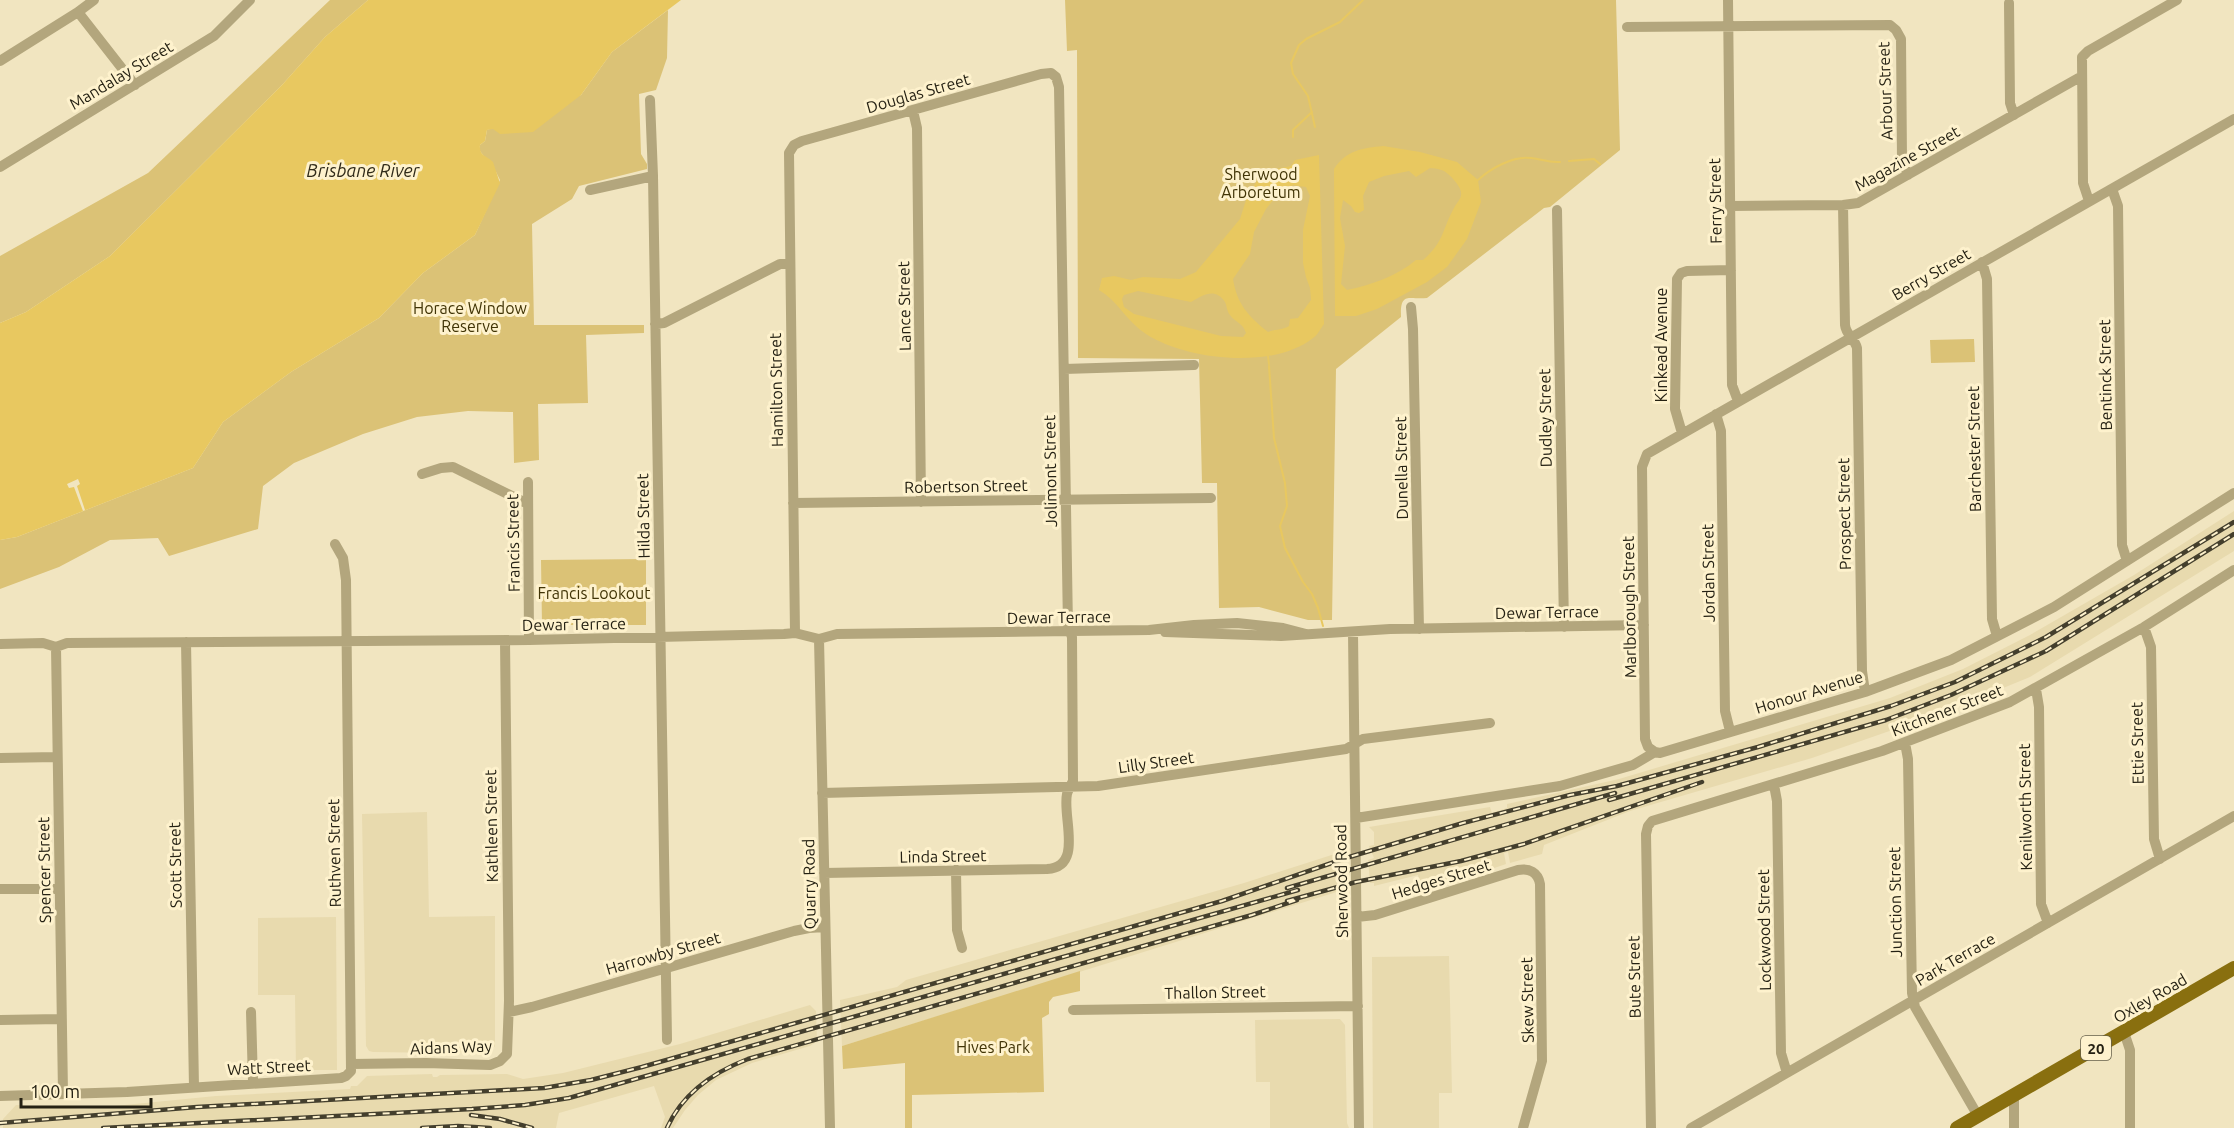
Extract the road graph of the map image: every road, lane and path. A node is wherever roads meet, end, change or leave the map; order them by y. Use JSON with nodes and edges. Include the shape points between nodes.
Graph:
{"nodes":[{"id":1,"x":94,"y":0,"type":"edge"},
{"id":2,"x":250,"y":0,"type":"edge"},
{"id":3,"x":1728,"y":0,"type":"edge"},
{"id":4,"x":2177,"y":0,"type":"edge"},
{"id":5,"x":2009,"y":3,"type":"dead end"},
{"id":6,"x":78,"y":12,"type":"junction"},
{"id":7,"x":1627,"y":27,"type":"dead end"},
{"id":8,"x":1728,"y":27,"type":"junction"},
{"id":9,"x":0,"y":61,"type":"edge"},
{"id":10,"x":1054,"y":75,"type":"joint"},
{"id":11,"x":2082,"y":76,"type":"junction"},
{"id":12,"x":135,"y":85,"type":"junction"},
{"id":13,"x":650,"y":100,"type":"dead end"},
{"id":14,"x":913,"y":111,"type":"junction"},
{"id":15,"x":2014,"y":115,"type":"junction"},
{"id":16,"x":2234,"y":119,"type":"edge"},
{"id":17,"x":792,"y":147,"type":"joint"},
{"id":18,"x":0,"y":166,"type":"edge"},
{"id":19,"x":1908,"y":175,"type":"junction"},
{"id":20,"x":653,"y":176,"type":"junction"},
{"id":21,"x":2112,"y":189,"type":"junction"},
{"id":22,"x":590,"y":190,"type":"dead end"},
{"id":23,"x":2089,"y":201,"type":"junction"},
{"id":24,"x":1843,"y":205,"type":"junction"},
{"id":25,"x":1730,"y":206,"type":"junction"},
{"id":26,"x":1557,"y":210,"type":"dead end"},
{"id":27,"x":1982,"y":262,"type":"junction"},
{"id":28,"x":790,"y":264,"type":"junction"},
{"id":29,"x":1731,"y":270,"type":"junction"},
{"id":30,"x":1411,"y":307,"type":"dead end"},
{"id":31,"x":655,"y":324,"type":"junction"},
{"id":32,"x":1851,"y":337,"type":"junction"},
{"id":33,"x":1194,"y":365,"type":"dead end"},
{"id":34,"x":1064,"y":369,"type":"junction"},
{"id":35,"x":1738,"y":401,"type":"junction"},
{"id":36,"x":1716,"y":414,"type":"junction"},
{"id":37,"x":1682,"y":433,"type":"junction"},
{"id":38,"x":1644,"y":458,"type":"joint"},
{"id":39,"x":422,"y":474,"type":"dead end"},
{"id":40,"x":528,"y":482,"type":"dead end"},
{"id":41,"x":2234,"y":493,"type":"edge"},
{"id":42,"x":1211,"y":498,"type":"dead end"},
{"id":43,"x":1066,"y":500,"type":"junction"},
{"id":44,"x":921,"y":502,"type":"junction"},
{"id":45,"x":793,"y":503,"type":"junction"},
{"id":46,"x":528,"y":504,"type":"junction"},
{"id":47,"x":335,"y":544,"type":"dead end"},
{"id":48,"x":2127,"y":561,"type":"junction"},
{"id":49,"x":2234,"y":570,"type":"edge"},
{"id":50,"x":1644,"y":626,"type":"junction"},
{"id":51,"x":1564,"y":627,"type":"junction"},
{"id":52,"x":2144,"y":627,"type":"junction"},
{"id":53,"x":1419,"y":628,"type":"junction"},
{"id":54,"x":1070,"y":632,"type":"junction"},
{"id":55,"x":795,"y":633,"type":"junction"},
{"id":56,"x":1353,"y":633,"type":"junction"},
{"id":57,"x":1997,"y":636,"type":"junction"},
{"id":58,"x":661,"y":637,"type":"junction"},
{"id":59,"x":819,"y":639,"type":"junction"},
{"id":60,"x":505,"y":640,"type":"junction"},
{"id":61,"x":529,"y":640,"type":"junction"},
{"id":62,"x":346,"y":641,"type":"junction"},
{"id":63,"x":186,"y":642,"type":"junction"},
{"id":64,"x":0,"y":644,"type":"edge"},
{"id":65,"x":56,"y":647,"type":"junction"},
{"id":66,"x":2036,"y":689,"type":"junction"},
{"id":67,"x":1865,"y":692,"type":"junction"},
{"id":68,"x":1490,"y":723,"type":"dead end"},
{"id":69,"x":1730,"y":731,"type":"junction"},
{"id":70,"x":1905,"y":743,"type":"junction"},
{"id":71,"x":1354,"y":744,"type":"junction"},
{"id":72,"x":1655,"y":752,"type":"junction"},
{"id":73,"x":57,"y":757,"type":"junction"},
{"id":74,"x":0,"y":758,"type":"edge"},
{"id":75,"x":1774,"y":785,"type":"junction"},
{"id":76,"x":1070,"y":788,"type":"junction"},
{"id":77,"x":822,"y":793,"type":"junction"},
{"id":78,"x":2234,"y":816,"type":"edge"},
{"id":79,"x":1356,"y":818,"type":"junction"},
{"id":80,"x":1648,"y":826,"type":"joint"},
{"id":81,"x":2160,"y":859,"type":"junction"},
{"id":82,"x":1062,"y":865,"type":"joint"},
{"id":83,"x":956,"y":870,"type":"junction"},
{"id":84,"x":1533,"y":872,"type":"joint"},
{"id":85,"x":824,"y":873,"type":"junction"},
{"id":86,"x":0,"y":889,"type":"edge"},
{"id":87,"x":59,"y":889,"type":"junction"},
{"id":88,"x":1357,"y":917,"type":"junction"},
{"id":89,"x":2049,"y":923,"type":"junction"},
{"id":90,"x":825,"y":927,"type":"junction"},
{"id":91,"x":962,"y":948,"type":"dead end"},
{"id":92,"x":666,"y":968,"type":"junction"},
{"id":93,"x":2234,"y":968,"type":"edge"},
{"id":94,"x":1914,"y":1000,"type":"junction"},
{"id":95,"x":1358,"y":1006,"type":"junction"},
{"id":96,"x":1073,"y":1010,"type":"dead end"},
{"id":97,"x":252,"y":1012,"type":"dead end"},
{"id":98,"x":508,"y":1012,"type":"junction"},
{"id":99,"x":61,"y":1019,"type":"junction"},
{"id":100,"x":0,"y":1020,"type":"edge"},
{"id":101,"x":2124,"y":1032,"type":"junction"},
{"id":102,"x":667,"y":1040,"type":"dead end"},
{"id":103,"x":351,"y":1065,"type":"junction"},
{"id":104,"x":1787,"y":1073,"type":"junction"},
{"id":105,"x":253,"y":1082,"type":"junction"},
{"id":106,"x":194,"y":1087,"type":"junction"},
{"id":107,"x":63,"y":1093,"type":"junction"},
{"id":108,"x":2014,"y":1095,"type":"junction"},
{"id":109,"x":0,"y":1096,"type":"edge"},
{"id":110,"x":1978,"y":1116,"type":"junction"},
{"id":111,"x":830,"y":1128,"type":"edge"},
{"id":112,"x":1359,"y":1128,"type":"edge"},
{"id":113,"x":1523,"y":1128,"type":"edge"},
{"id":114,"x":1651,"y":1128,"type":"edge"},
{"id":115,"x":1691,"y":1128,"type":"edge"},
{"id":116,"x":1957,"y":1128,"type":"edge"},
{"id":117,"x":2014,"y":1128,"type":"edge"},
{"id":118,"x":2130,"y":1128,"type":"edge"}],
"edges":[{"from":1,"to":6,"type":"street"},
{"from":2,"to":12,"type":"street","name":"Mandalay Street","via":[[214,36]]},
{"from":3,"to":8,"type":"street","name":"Ferry Street"},
{"from":4,"to":11,"type":"street","via":[[2085,53]]},
{"from":5,"to":15,"type":"street","via":[[2010,103]]},
{"from":6,"to":9,"type":"street"},
{"from":6,"to":12,"type":"street"},
{"from":7,"to":8,"type":"street"},
{"from":8,"to":19,"type":"street","name":"Arbour Street","via":[[1880,24],[1894,28],[1900,39],[1902,161]]},
{"from":8,"to":25,"type":"street","name":"Ferry Street"},
{"from":10,"to":14,"type":"street","name":"Douglas Street","via":[[1041,74]]},
{"from":10,"to":34,"type":"street","name":"Jolimont Street","via":[[1059,87]]},
{"from":11,"to":15,"type":"street","name":"Magazine Street"},
{"from":11,"to":23,"type":"street","via":[[2083,183]]},
{"from":12,"to":18,"type":"street","name":"Mandalay Street"},
{"from":13,"to":20,"type":"street","name":"Hilda Street"},
{"from":14,"to":17,"type":"street","name":"Douglas Street"},
{"from":14,"to":44,"type":"street","name":"Lance Street"},
{"from":15,"to":19,"type":"street","name":"Magazine Street"},
{"from":16,"to":21,"type":"street","name":"Berry Street"},
{"from":17,"to":28,"type":"street","name":"Hamilton Street","via":[[787,161]]},
{"from":19,"to":24,"type":"street","name":"Magazine Street","via":[[1858,203]]},
{"from":20,"to":22,"type":"street"},
{"from":20,"to":31,"type":"street","name":"Hilda Street"},
{"from":21,"to":23,"type":"street","name":"Berry Street"},
{"from":21,"to":48,"type":"street","name":"Bentinck Street","via":[[2118,206],[2122,545]]},
{"from":23,"to":27,"type":"street","name":"Berry Street"},
{"from":24,"to":25,"type":"street","name":"Magazine Street"},
{"from":24,"to":32,"type":"street","name":"Prospect Street","via":[[1845,325]]},
{"from":25,"to":29,"type":"street","name":"Ferry Street"},
{"from":26,"to":51,"type":"street","name":"Dudley Street"},
{"from":27,"to":32,"type":"street","name":"Berry Street"},
{"from":27,"to":57,"type":"street","name":"Barchester Street","via":[[1987,279],[1992,618]]},
{"from":28,"to":31,"type":"street","via":[[780,264]]},
{"from":28,"to":45,"type":"street","name":"Hamilton Street"},
{"from":29,"to":35,"type":"street","name":"Ferry Street","via":[[1732,385]]},
{"from":29,"to":37,"type":"street","name":"Kinkead Avenue","via":[[1687,270],[1677,279],[1675,409]]},
{"from":30,"to":53,"type":"street","name":"Dunella Street"},
{"from":31,"to":58,"type":"street","name":"Hilda Street"},
{"from":32,"to":35,"type":"street","name":"Berry Street"},
{"from":32,"to":67,"type":"street","name":"Prospect Street","via":[[1857,352]]},
{"from":33,"to":34,"type":"street"},
{"from":34,"to":43,"type":"street","name":"Jolimont Street"},
{"from":35,"to":36,"type":"street","name":"Berry Street"},
{"from":36,"to":37,"type":"street","name":"Berry Street"},
{"from":36,"to":69,"type":"street","name":"Jordan Street","via":[[1721,431],[1725,711]]},
{"from":37,"to":38,"type":"street","name":"Berry Street"},
{"from":38,"to":50,"type":"street","name":"Marlborough Street"},
{"from":39,"to":46,"type":"street","via":[[453,467]]},
{"from":40,"to":46,"type":"street","name":"Francis Street"},
{"from":41,"to":48,"type":"street","name":"Honour Avenue"},
{"from":42,"to":43,"type":"street","name":"Robertson Street"},
{"from":43,"to":44,"type":"street","name":"Robertson Street"},
{"from":43,"to":54,"type":"street","name":"Jolimont Street"},
{"from":44,"to":45,"type":"street","name":"Robertson Street"},
{"from":45,"to":55,"type":"street","name":"Hamilton Street"},
{"from":46,"to":61,"type":"street","name":"Francis Street"},
{"from":47,"to":62,"type":"street","name":"Ruthven Street","via":[[344,566]]},
{"from":48,"to":57,"type":"street","name":"Honour Avenue","via":[[2054,607]]},
{"from":49,"to":52,"type":"street","name":"Kitchener Street"},
{"from":50,"to":51,"type":"street","name":"Dewar Terrace"},
{"from":50,"to":72,"type":"street","name":"Marlborough Street","via":[[1645,739]]},
{"from":51,"to":53,"type":"street","name":"Dewar Terrace"},
{"from":52,"to":66,"type":"street","name":"Kitchener Street"},
{"from":52,"to":81,"type":"street","name":"Ettie Street","via":[[2151,647],[2154,839]]},
{"from":53,"to":56,"type":"street","name":"Dewar Terrace"},
{"from":54,"to":56,"type":"street","name":"Dewar Terrace","via":[[1149,630],[1224,636]]},
{"from":54,"to":59,"type":"street","name":"Dewar Terrace","via":[[847,634]]},
{"from":54,"to":76,"type":"street","name":"Jolimont Street"},
{"from":55,"to":58,"type":"street","name":"Dewar Terrace"},
{"from":55,"to":59,"type":"street","name":"Dewar Terrace"},
{"from":56,"to":71,"type":"street","name":"Sherwood Road"},
{"from":57,"to":67,"type":"street","name":"Honour Avenue","via":[[1940,665]]},
{"from":58,"to":61,"type":"street","name":"Dewar Terrace"},
{"from":58,"to":92,"type":"street","name":"Hilda Street"},
{"from":59,"to":77,"type":"street","name":"Quarry Road"},
{"from":60,"to":61,"type":"street","name":"Dewar Terrace"},
{"from":60,"to":62,"type":"street","name":"Dewar Terrace"},
{"from":60,"to":98,"type":"street","name":"Kathleen Street"},
{"from":62,"to":63,"type":"street","name":"Dewar Terrace"},
{"from":62,"to":103,"type":"street","name":"Ruthven Street"},
{"from":63,"to":65,"type":"street","name":"Dewar Terrace","via":[[67,643]]},
{"from":63,"to":106,"type":"street","name":"Scott Street"},
{"from":64,"to":65,"type":"street","name":"Dewar Terrace","via":[[43,643]]},
{"from":65,"to":73,"type":"street","name":"Spencer Street"},
{"from":66,"to":70,"type":"street","name":"Kitchener Street"},
{"from":66,"to":89,"type":"street","name":"Kenilworth Street","via":[[2041,903]]},
{"from":67,"to":69,"type":"street","name":"Honour Avenue"},
{"from":68,"to":71,"type":"street","name":"Lilly Street","via":[[1363,739]]},
{"from":69,"to":72,"type":"street","name":"Honour Avenue"},
{"from":70,"to":75,"type":"street","name":"Kitchener Street"},
{"from":70,"to":94,"type":"street","name":"Junction Street"},
{"from":71,"to":76,"type":"street","name":"Lilly Street","via":[[1346,749]]},
{"from":71,"to":79,"type":"street","name":"Sherwood Road"},
{"from":72,"to":79,"type":"street","name":"Honour Avenue","via":[[1633,765],[1560,786]]},
{"from":73,"to":74,"type":"street"},
{"from":73,"to":87,"type":"street","name":"Spencer Street"},
{"from":75,"to":80,"type":"street","name":"Kitchener Street","via":[[1654,820]]},
{"from":75,"to":104,"type":"street","name":"Lockwood Street","via":[[1781,1053]]},
{"from":76,"to":77,"type":"street","name":"Lilly Street"},
{"from":76,"to":82,"type":"street","name":"Jolimont Street","via":[[1068,854]]},
{"from":77,"to":85,"type":"street","name":"Quarry Road"},
{"from":78,"to":81,"type":"street","name":"Park Terrace"},
{"from":79,"to":88,"type":"street","name":"Sherwood Road"},
{"from":80,"to":114,"type":"street","name":"Bute Street"},
{"from":81,"to":89,"type":"street","name":"Park Terrace"},
{"from":82,"to":83,"type":"street","name":"Linda Street","via":[[1052,869]]},
{"from":83,"to":85,"type":"street","name":"Linda Street"},
{"from":83,"to":91,"type":"street","via":[[957,930]]},
{"from":84,"to":88,"type":"street","name":"Hedges Street","via":[[1518,870],[1376,915]]},
{"from":84,"to":113,"type":"street","name":"Skew Street","via":[[1540,884],[1542,1061]]},
{"from":85,"to":90,"type":"street","name":"Quarry Road"},
{"from":86,"to":87,"type":"street"},
{"from":87,"to":99,"type":"street","name":"Spencer Street"},
{"from":88,"to":95,"type":"street","name":"Sherwood Road"},
{"from":89,"to":94,"type":"street","name":"Park Terrace"},
{"from":90,"to":92,"type":"street","name":"Harrowby Street","via":[[804,929]]},
{"from":90,"to":111,"type":"street","name":"Quarry Road"},
{"from":92,"to":98,"type":"street","name":"Harrowby Street"},
{"from":92,"to":102,"type":"street","name":"Hilda Street"},
{"from":93,"to":101,"type":"main road","name":"Oxley Road","number":"20"},
{"from":94,"to":104,"type":"street","name":"Park Terrace"},
{"from":94,"to":110,"type":"street","name":"Junction Street"},
{"from":95,"to":96,"type":"street","name":"Thallon Street"},
{"from":95,"to":112,"type":"street","name":"Sherwood Road"},
{"from":97,"to":105,"type":"street"},
{"from":98,"to":103,"type":"street","name":"Aidans Way","via":[[508,1051],[497,1063]]},
{"from":99,"to":100,"type":"street"},
{"from":99,"to":107,"type":"street","name":"Spencer Street"},
{"from":101,"to":108,"type":"main road","name":"Oxley Road","number":"20"},
{"from":101,"to":118,"type":"street","via":[[2130,1050]]},
{"from":103,"to":105,"type":"street","name":"Watt Street","via":[[351,1071],[343,1078]]},
{"from":104,"to":115,"type":"street","name":"Park Terrace"},
{"from":105,"to":106,"type":"street","name":"Watt Street"},
{"from":106,"to":107,"type":"street","name":"Watt Street"},
{"from":107,"to":109,"type":"street","name":"Watt Street"},
{"from":108,"to":110,"type":"main road","name":"Oxley Road","number":"20"},
{"from":108,"to":117,"type":"street"},
{"from":110,"to":116,"type":"main road","name":"Oxley Road","number":"20"}]}
